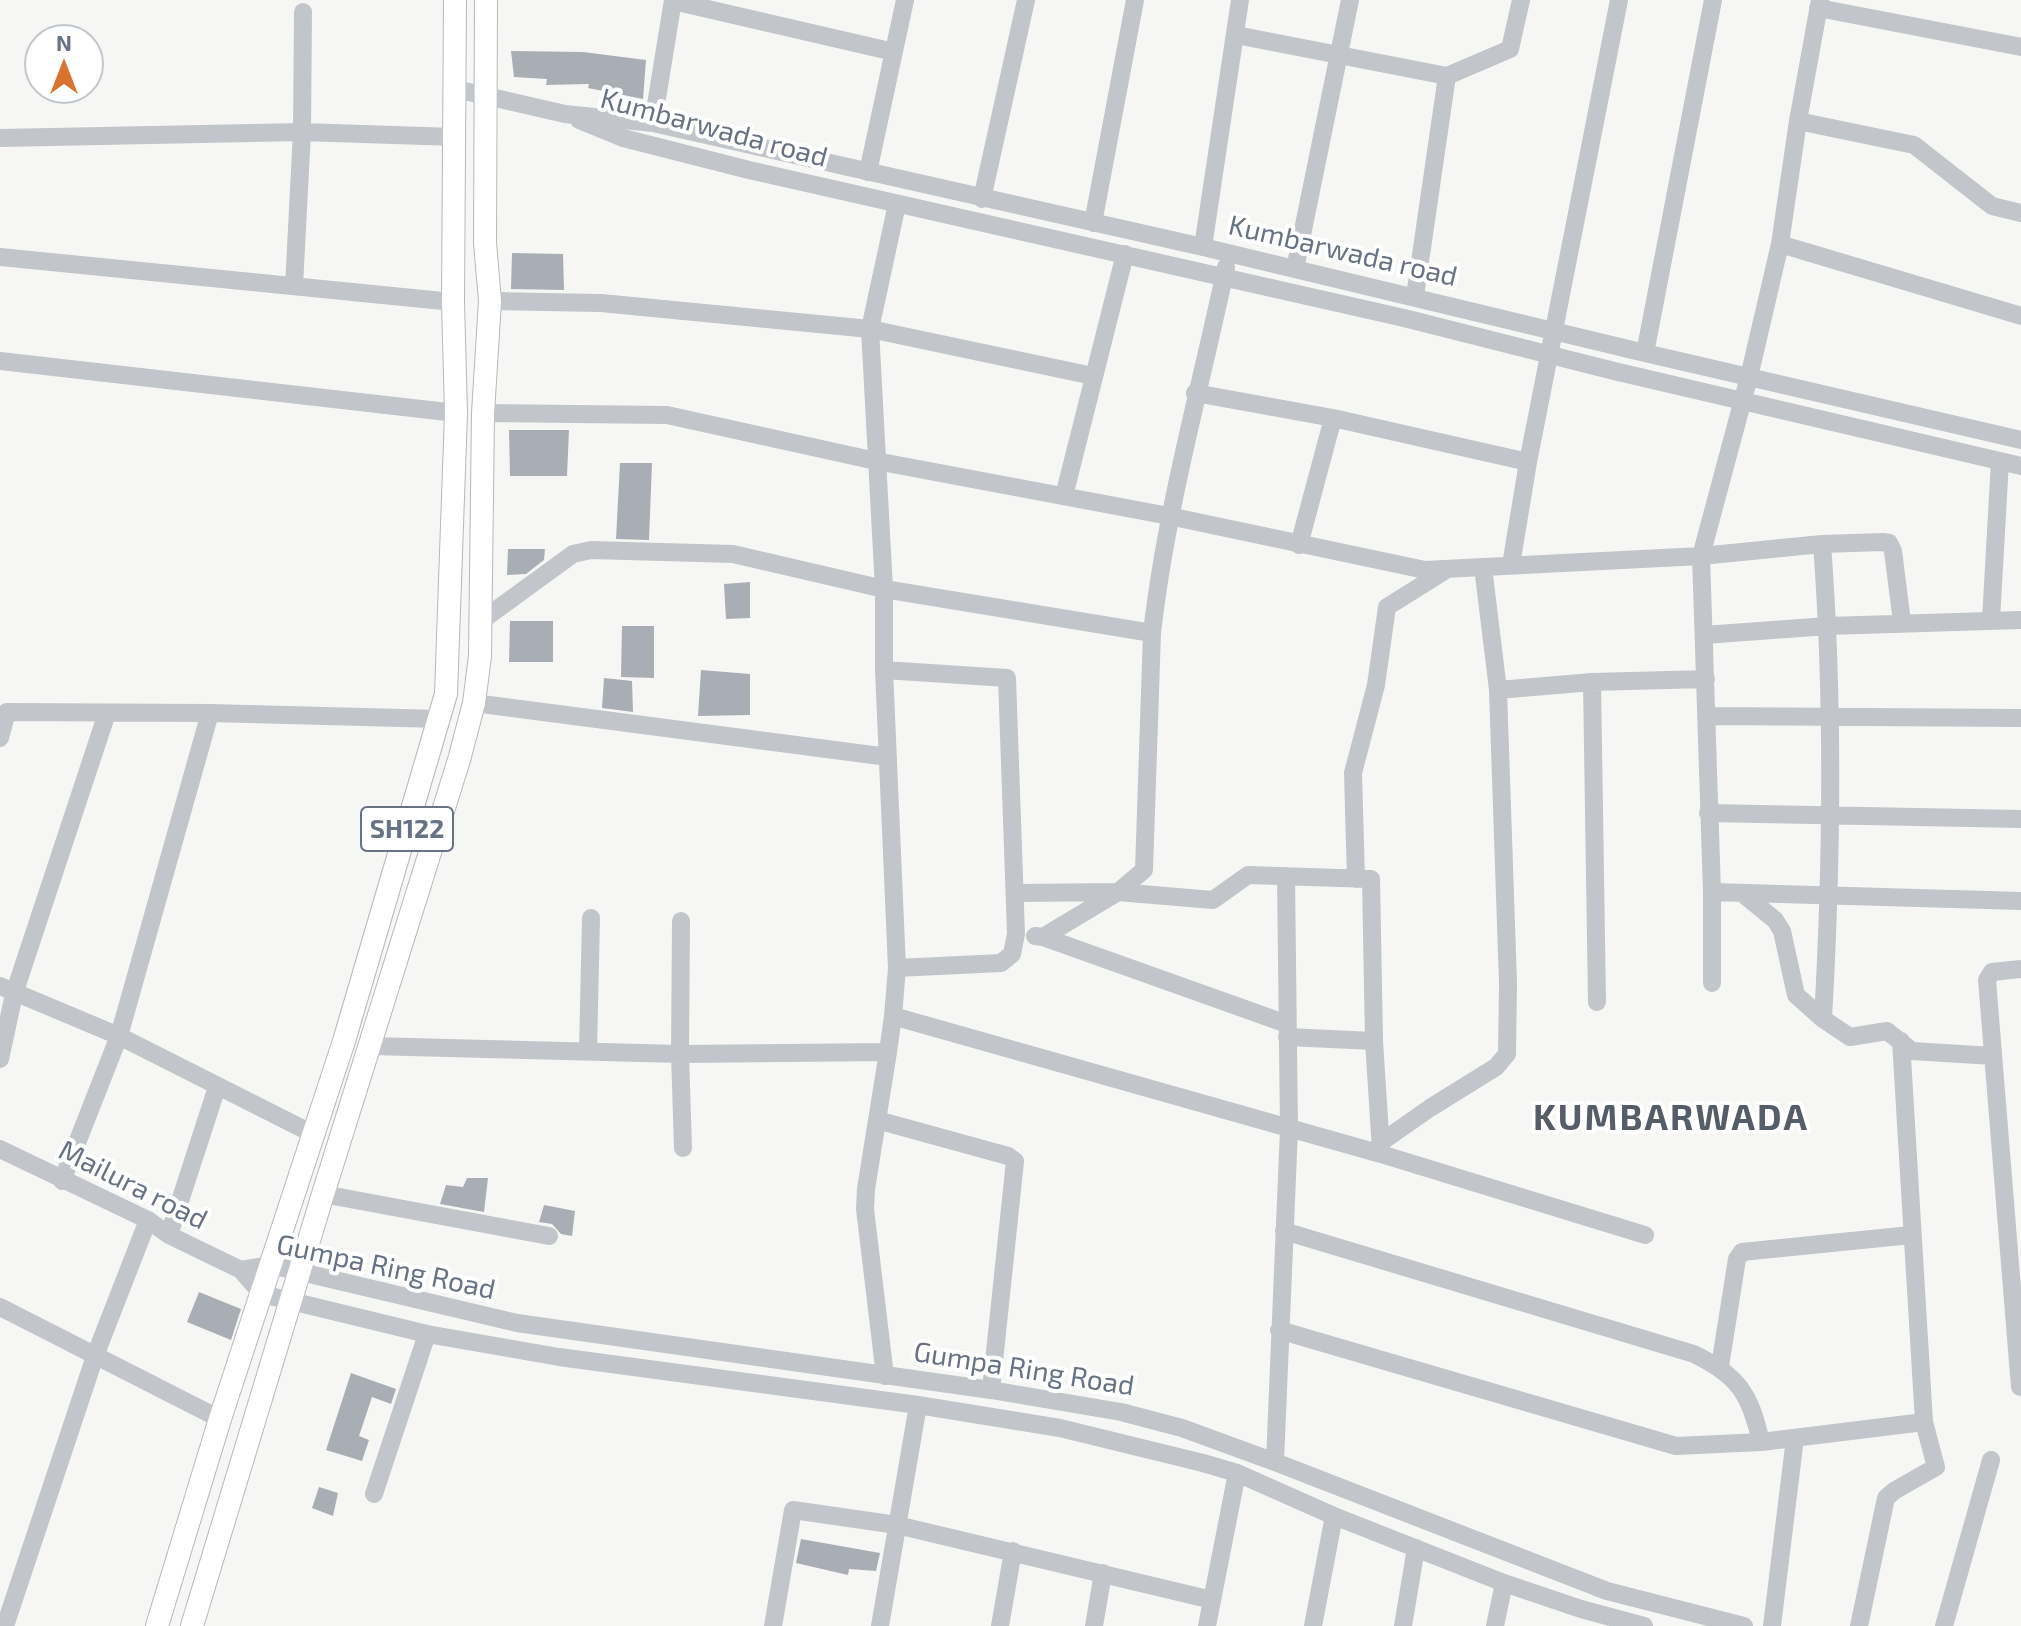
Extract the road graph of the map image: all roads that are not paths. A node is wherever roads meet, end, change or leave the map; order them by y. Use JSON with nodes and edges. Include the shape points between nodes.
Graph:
{"nodes":[{"id":1,"x":455,"y":0,"type":"edge"},
{"id":2,"x":486,"y":0,"type":"edge"},
{"id":3,"x":673,"y":0,"type":"edge"},
{"id":4,"x":905,"y":0,"type":"edge"},
{"id":5,"x":1026,"y":0,"type":"edge"},
{"id":6,"x":1135,"y":0,"type":"edge"},
{"id":7,"x":1240,"y":0,"type":"edge"},
{"id":8,"x":1350,"y":0,"type":"edge"},
{"id":9,"x":1521,"y":0,"type":"edge"},
{"id":10,"x":1619,"y":0,"type":"edge"},
{"id":11,"x":1713,"y":0,"type":"edge"},
{"id":12,"x":1819,"y":4,"type":"edge"},
{"id":13,"x":303,"y":12,"type":"dead end"},
{"id":14,"x":1236,"y":35,"type":"junction"},
{"id":15,"x":2021,"y":47,"type":"edge"},
{"id":16,"x":894,"y":52,"type":"junction"},
{"id":17,"x":1339,"y":57,"type":"junction"},
{"id":18,"x":1447,"y":76,"type":"junction"},
{"id":19,"x":456,"y":89,"type":"junction"},
{"id":20,"x":486,"y":95,"type":"junction"},
{"id":21,"x":565,"y":114,"type":"junction"},
{"id":22,"x":1798,"y":121,"type":"junction"},
{"id":23,"x":653,"y":123,"type":"junction"},
{"id":24,"x":302,"y":132,"type":"junction"},
{"id":25,"x":455,"y":137,"type":"junction"},
{"id":26,"x":0,"y":138,"type":"edge"},
{"id":27,"x":868,"y":172,"type":"junction"},
{"id":28,"x":982,"y":199,"type":"junction"},
{"id":29,"x":897,"y":204,"type":"junction"},
{"id":30,"x":2021,"y":213,"type":"edge"},
{"id":31,"x":1093,"y":223,"type":"junction"},
{"id":32,"x":1780,"y":244,"type":"junction"},
{"id":33,"x":1203,"y":247,"type":"junction"},
{"id":34,"x":1229,"y":253,"type":"junction"},
{"id":35,"x":1125,"y":254,"type":"junction"},
{"id":36,"x":0,"y":257,"type":"edge"},
{"id":37,"x":1295,"y":269,"type":"junction"},
{"id":38,"x":1223,"y":278,"type":"junction"},
{"id":39,"x":294,"y":286,"type":"junction"},
{"id":40,"x":1415,"y":296,"type":"junction"},
{"id":41,"x":490,"y":301,"type":"junction"},
{"id":42,"x":453,"y":302,"type":"junction"},
{"id":43,"x":2021,"y":316,"type":"edge"},
{"id":44,"x":870,"y":329,"type":"junction"},
{"id":45,"x":1553,"y":331,"type":"junction"},
{"id":46,"x":1645,"y":353,"type":"junction"},
{"id":47,"x":1549,"y":354,"type":"junction"},
{"id":48,"x":0,"y":361,"type":"edge"},
{"id":49,"x":1093,"y":376,"type":"junction"},
{"id":50,"x":1749,"y":377,"type":"junction"},
{"id":51,"x":1195,"y":393,"type":"junction"},
{"id":52,"x":1742,"y":401,"type":"junction"},
{"id":53,"x":456,"y":413,"type":"junction"},
{"id":54,"x":483,"y":413,"type":"junction"},
{"id":55,"x":1333,"y":418,"type":"junction"},
{"id":56,"x":2021,"y":440,"type":"edge"},
{"id":57,"x":876,"y":461,"type":"junction"},
{"id":58,"x":2000,"y":461,"type":"junction"},
{"id":59,"x":1528,"y":462,"type":"junction"},
{"id":60,"x":2021,"y":466,"type":"edge"},
{"id":61,"x":1064,"y":496,"type":"junction"},
{"id":62,"x":1169,"y":516,"type":"junction"},
{"id":63,"x":1822,"y":544,"type":"junction"},
{"id":64,"x":1299,"y":545,"type":"junction"},
{"id":65,"x":1701,"y":556,"type":"junction"},
{"id":66,"x":1511,"y":565,"type":"junction"},
{"id":67,"x":1483,"y":567,"type":"junction"},
{"id":68,"x":1448,"y":568,"type":"junction"},
{"id":69,"x":884,"y":589,"type":"junction"},
{"id":70,"x":1991,"y":620,"type":"junction"},
{"id":71,"x":2021,"y":620,"type":"edge"},
{"id":72,"x":481,"y":621,"type":"junction"},
{"id":73,"x":1902,"y":622,"type":"junction"},
{"id":74,"x":1828,"y":626,"type":"junction"},
{"id":75,"x":1152,"y":633,"type":"junction"},
{"id":76,"x":1704,"y":635,"type":"junction"},
{"id":77,"x":884,"y":670,"type":"junction"},
{"id":78,"x":1706,"y":679,"type":"junction"},
{"id":79,"x":1592,"y":682,"type":"junction"},
{"id":80,"x":1498,"y":690,"type":"junction"},
{"id":81,"x":474,"y":703,"type":"junction"},
{"id":82,"x":107,"y":713,"type":"junction"},
{"id":83,"x":210,"y":713,"type":"junction"},
{"id":84,"x":1832,"y":715,"type":"junction"},
{"id":85,"x":1706,"y":716,"type":"junction"},
{"id":86,"x":2021,"y":718,"type":"edge"},
{"id":87,"x":440,"y":719,"type":"junction"},
{"id":88,"x":0,"y":738,"type":"edge"},
{"id":89,"x":888,"y":757,"type":"junction"},
{"id":90,"x":1708,"y":813,"type":"junction"},
{"id":91,"x":1832,"y":817,"type":"junction"},
{"id":92,"x":2021,"y":819,"type":"edge"},
{"id":93,"x":1286,"y":876,"type":"junction"},
{"id":94,"x":1356,"y":879,"type":"junction"},
{"id":95,"x":1118,"y":892,"type":"junction"},
{"id":96,"x":1712,"y":892,"type":"junction"},
{"id":97,"x":1016,"y":893,"type":"junction"},
{"id":98,"x":1742,"y":893,"type":"junction"},
{"id":99,"x":1830,"y":896,"type":"junction"},
{"id":100,"x":2021,"y":901,"type":"edge"},
{"id":101,"x":591,"y":918,"type":"dead end"},
{"id":102,"x":681,"y":921,"type":"dead end"},
{"id":103,"x":1016,"y":934,"type":"junction"},
{"id":104,"x":1043,"y":937,"type":"junction"},
{"id":105,"x":897,"y":968,"type":"junction"},
{"id":106,"x":2021,"y":969,"type":"edge"},
{"id":107,"x":1712,"y":983,"type":"dead end"},
{"id":108,"x":7,"y":990,"type":"edge"},
{"id":109,"x":1597,"y":1002,"type":"dead end"},
{"id":110,"x":893,"y":1016,"type":"junction"},
{"id":111,"x":1823,"y":1019,"type":"junction"},
{"id":112,"x":1287,"y":1030,"type":"junction"},
{"id":113,"x":119,"y":1036,"type":"junction"},
{"id":114,"x":1374,"y":1041,"type":"junction"},
{"id":115,"x":1901,"y":1041,"type":"junction"},
{"id":116,"x":371,"y":1046,"type":"junction"},
{"id":117,"x":588,"y":1051,"type":"junction"},
{"id":118,"x":888,"y":1052,"type":"junction"},
{"id":119,"x":680,"y":1054,"type":"junction"},
{"id":120,"x":1993,"y":1056,"type":"junction"},
{"id":121,"x":0,"y":1059,"type":"edge"},
{"id":122,"x":217,"y":1087,"type":"junction"},
{"id":123,"x":877,"y":1120,"type":"junction"},
{"id":124,"x":1289,"y":1129,"type":"junction"},
{"id":125,"x":313,"y":1134,"type":"junction"},
{"id":126,"x":683,"y":1148,"type":"dead end"},
{"id":127,"x":0,"y":1149,"type":"edge"},
{"id":128,"x":1380,"y":1149,"type":"junction"},
{"id":129,"x":62,"y":1181,"type":"junction"},
{"id":130,"x":323,"y":1194,"type":"junction"},
{"id":131,"x":148,"y":1220,"type":"junction"},
{"id":132,"x":1284,"y":1231,"type":"junction"},
{"id":133,"x":169,"y":1235,"type":"junction"},
{"id":134,"x":1645,"y":1235,"type":"dead end"},
{"id":135,"x":1911,"y":1235,"type":"junction"},
{"id":136,"x":549,"y":1236,"type":"dead end"},
{"id":137,"x":271,"y":1265,"type":"junction"},
{"id":138,"x":241,"y":1270,"type":"junction"},
{"id":139,"x":299,"y":1273,"type":"junction"},
{"id":140,"x":262,"y":1294,"type":"junction"},
{"id":141,"x":291,"y":1301,"type":"junction"},
{"id":142,"x":0,"y":1307,"type":"edge"},
{"id":143,"x":1279,"y":1330,"type":"junction"},
{"id":144,"x":427,"y":1334,"type":"junction"},
{"id":145,"x":95,"y":1356,"type":"junction"},
{"id":146,"x":1720,"y":1366,"type":"junction"},
{"id":147,"x":885,"y":1376,"type":"junction"},
{"id":148,"x":2020,"y":1387,"type":"edge"},
{"id":149,"x":991,"y":1390,"type":"junction"},
{"id":150,"x":918,"y":1405,"type":"junction"},
{"id":151,"x":220,"y":1419,"type":"junction"},
{"id":152,"x":1924,"y":1422,"type":"junction"},
{"id":153,"x":1795,"y":1438,"type":"junction"},
{"id":154,"x":1761,"y":1442,"type":"junction"},
{"id":155,"x":1991,"y":1460,"type":"dead end"},
{"id":156,"x":1275,"y":1462,"type":"junction"},
{"id":157,"x":1237,"y":1473,"type":"junction"},
{"id":158,"x":374,"y":1494,"type":"dead end"},
{"id":159,"x":1334,"y":1516,"type":"junction"},
{"id":160,"x":897,"y":1525,"type":"junction"},
{"id":161,"x":1416,"y":1548,"type":"junction"},
{"id":162,"x":1013,"y":1551,"type":"junction"},
{"id":163,"x":1103,"y":1573,"type":"junction"},
{"id":164,"x":1504,"y":1583,"type":"junction"},
{"id":165,"x":1212,"y":1600,"type":"junction"},
{"id":166,"x":5,"y":1626,"type":"edge"},
{"id":167,"x":157,"y":1626,"type":"edge"},
{"id":168,"x":192,"y":1626,"type":"edge"},
{"id":169,"x":773,"y":1626,"type":"edge"},
{"id":170,"x":880,"y":1626,"type":"edge"},
{"id":171,"x":1000,"y":1626,"type":"edge"},
{"id":172,"x":1094,"y":1626,"type":"edge"},
{"id":173,"x":1207,"y":1626,"type":"edge"},
{"id":174,"x":1313,"y":1626,"type":"edge"},
{"id":175,"x":1403,"y":1626,"type":"edge"},
{"id":176,"x":1495,"y":1626,"type":"edge"},
{"id":177,"x":1644,"y":1626,"type":"edge"},
{"id":178,"x":1744,"y":1626,"type":"edge"},
{"id":179,"x":1772,"y":1626,"type":"edge"},
{"id":180,"x":1859,"y":1626,"type":"edge"},
{"id":181,"x":1944,"y":1626,"type":"edge"}],
"edges":[{"from":1,"to":19,"type":"main road","number":"SH122"},
{"from":2,"to":20,"type":"main road"},
{"from":3,"to":16,"type":"street"},
{"from":3,"to":23,"type":"street"},
{"from":4,"to":16,"type":"street"},
{"from":5,"to":28,"type":"street"},
{"from":6,"to":31,"type":"street"},
{"from":7,"to":14,"type":"street"},
{"from":8,"to":17,"type":"street"},
{"from":9,"to":18,"type":"street","via":[[1510,49]]},
{"from":10,"to":45,"type":"street"},
{"from":11,"to":46,"type":"street"},
{"from":12,"to":15,"type":"street"},
{"from":12,"to":22,"type":"street"},
{"from":13,"to":24,"type":"street"},
{"from":14,"to":17,"type":"street"},
{"from":14,"to":33,"type":"street"},
{"from":16,"to":27,"type":"street"},
{"from":17,"to":18,"type":"street"},
{"from":17,"to":37,"type":"street"},
{"from":18,"to":40,"type":"street"},
{"from":19,"to":20,"type":"street"},
{"from":19,"to":25,"type":"main road","number":"SH122"},
{"from":20,"to":21,"type":"street"},
{"from":20,"to":41,"type":"main road"},
{"from":21,"to":23,"type":"street","name":"Kumbarwada road"},
{"from":21,"to":29,"type":"street","name":"Kumbarwada road","via":[[623,138]]},
{"from":22,"to":30,"type":"street","via":[[1914,145],[1992,206]]},
{"from":22,"to":32,"type":"street"},
{"from":23,"to":27,"type":"street","name":"Kumbarwada road"},
{"from":24,"to":25,"type":"street"},
{"from":24,"to":26,"type":"street"},
{"from":24,"to":39,"type":"street"},
{"from":25,"to":42,"type":"main road","number":"SH122"},
{"from":27,"to":28,"type":"street","name":"Kumbarwada road"},
{"from":28,"to":31,"type":"street","name":"Kumbarwada road"},
{"from":29,"to":35,"type":"street","name":"Kumbarwada road"},
{"from":29,"to":44,"type":"street"},
{"from":31,"to":33,"type":"street","name":"Kumbarwada road"},
{"from":32,"to":43,"type":"street"},
{"from":32,"to":50,"type":"street"},
{"from":33,"to":34,"type":"street","name":"Kumbarwada road"},
{"from":34,"to":37,"type":"street","name":"Kumbarwada road"},
{"from":34,"to":38,"type":"street"},
{"from":35,"to":38,"type":"street","name":"Kumbarwada road"},
{"from":35,"to":49,"type":"street"},
{"from":36,"to":39,"type":"street"},
{"from":37,"to":40,"type":"street","name":"Kumbarwada road"},
{"from":38,"to":47,"type":"street","name":"Kumbarwada road"},
{"from":38,"to":51,"type":"street"},
{"from":39,"to":42,"type":"street"},
{"from":40,"to":45,"type":"street","name":"Kumbarwada road"},
{"from":41,"to":44,"type":"street","via":[[601,303]]},
{"from":41,"to":54,"type":"main road"},
{"from":42,"to":53,"type":"main road","number":"SH122"},
{"from":44,"to":49,"type":"street"},
{"from":44,"to":57,"type":"street"},
{"from":45,"to":46,"type":"street","name":"Kumbarwada road"},
{"from":45,"to":47,"type":"street"},
{"from":46,"to":50,"type":"street","name":"Kumbarwada road"},
{"from":47,"to":52,"type":"street","name":"Kumbarwada road"},
{"from":47,"to":59,"type":"street"},
{"from":48,"to":53,"type":"street"},
{"from":49,"to":61,"type":"street"},
{"from":50,"to":52,"type":"street"},
{"from":50,"to":56,"type":"street","name":"Kumbarwada road"},
{"from":51,"to":55,"type":"street"},
{"from":51,"to":62,"type":"street"},
{"from":52,"to":58,"type":"street","name":"Kumbarwada road"},
{"from":52,"to":65,"type":"street"},
{"from":53,"to":87,"type":"main road","number":"SH122","via":[[448,673]]},
{"from":54,"to":57,"type":"street","via":[[667,415]]},
{"from":54,"to":72,"type":"main road"},
{"from":55,"to":59,"type":"street"},
{"from":55,"to":64,"type":"street"},
{"from":57,"to":61,"type":"street"},
{"from":57,"to":69,"type":"street"},
{"from":58,"to":60,"type":"street","name":"Kumbarwada road"},
{"from":58,"to":70,"type":"street"},
{"from":59,"to":66,"type":"street"},
{"from":61,"to":62,"type":"street"},
{"from":62,"to":64,"type":"street"},
{"from":62,"to":75,"type":"street"},
{"from":63,"to":65,"type":"street"},
{"from":63,"to":73,"type":"street","via":[[1889,543]]},
{"from":63,"to":74,"type":"street"},
{"from":64,"to":68,"type":"street","via":[[1425,570]]},
{"from":65,"to":66,"type":"street"},
{"from":65,"to":76,"type":"street"},
{"from":66,"to":67,"type":"street"},
{"from":67,"to":68,"type":"street"},
{"from":67,"to":80,"type":"street"},
{"from":68,"to":94,"type":"street","via":[[1387,607],[1376,685],[1353,773]]},
{"from":69,"to":72,"type":"street","via":[[733,554],[591,550],[573,554]]},
{"from":69,"to":75,"type":"street"},
{"from":69,"to":77,"type":"street"},
{"from":70,"to":71,"type":"street"},
{"from":70,"to":73,"type":"street"},
{"from":72,"to":81,"type":"main road"},
{"from":73,"to":74,"type":"street"},
{"from":74,"to":76,"type":"street"},
{"from":74,"to":84,"type":"street"},
{"from":75,"to":95,"type":"street","via":[[1144,867]]},
{"from":76,"to":78,"type":"street"},
{"from":77,"to":89,"type":"street"},
{"from":77,"to":97,"type":"street","via":[[1007,678]]},
{"from":78,"to":79,"type":"street"},
{"from":78,"to":85,"type":"street"},
{"from":79,"to":80,"type":"street"},
{"from":79,"to":109,"type":"street"},
{"from":80,"to":128,"type":"street","via":[[1507,1054]]},
{"from":81,"to":89,"type":"street"},
{"from":81,"to":116,"type":"main road"},
{"from":82,"to":83,"type":"street"},
{"from":82,"to":88,"type":"street","via":[[7,712]]},
{"from":82,"to":108,"type":"street"},
{"from":83,"to":87,"type":"street"},
{"from":83,"to":113,"type":"street"},
{"from":84,"to":85,"type":"street"},
{"from":84,"to":86,"type":"street"},
{"from":84,"to":91,"type":"street"},
{"from":85,"to":90,"type":"street"},
{"from":87,"to":125,"type":"main road","number":"SH122"},
{"from":89,"to":105,"type":"street"},
{"from":90,"to":91,"type":"street"},
{"from":90,"to":96,"type":"street"},
{"from":91,"to":92,"type":"street"},
{"from":91,"to":99,"type":"street"},
{"from":93,"to":94,"type":"street"},
{"from":93,"to":95,"type":"street","via":[[1248,875],[1213,900]]},
{"from":93,"to":112,"type":"street"},
{"from":94,"to":114,"type":"street","via":[[1371,879]]},
{"from":95,"to":97,"type":"street"},
{"from":95,"to":104,"type":"street"},
{"from":96,"to":98,"type":"street"},
{"from":96,"to":107,"type":"street"},
{"from":97,"to":103,"type":"street"},
{"from":98,"to":99,"type":"street"},
{"from":98,"to":111,"type":"street","via":[[1779,926],[1794,991]]},
{"from":99,"to":100,"type":"street"},
{"from":99,"to":111,"type":"street"},
{"from":101,"to":117,"type":"street"},
{"from":102,"to":119,"type":"street"},
{"from":103,"to":104,"type":"street"},
{"from":103,"to":105,"type":"street","via":[[1012,954],[1001,963]]},
{"from":104,"to":112,"type":"street"},
{"from":105,"to":110,"type":"street"},
{"from":106,"to":120,"type":"street","via":[[1988,975]]},
{"from":108,"to":113,"type":"street"},
{"from":108,"to":121,"type":"street"},
{"from":110,"to":118,"type":"street"},
{"from":110,"to":124,"type":"street"},
{"from":111,"to":115,"type":"street","via":[[1850,1037],[1887,1031]]},
{"from":112,"to":114,"type":"street"},
{"from":112,"to":124,"type":"street"},
{"from":113,"to":122,"type":"street"},
{"from":113,"to":129,"type":"street"},
{"from":114,"to":128,"type":"street"},
{"from":115,"to":120,"type":"street","via":[[1915,1051]]},
{"from":115,"to":135,"type":"street"},
{"from":116,"to":117,"type":"street"},
{"from":116,"to":130,"type":"main road"},
{"from":117,"to":119,"type":"street"},
{"from":118,"to":119,"type":"street"},
{"from":118,"to":123,"type":"street"},
{"from":119,"to":126,"type":"street"},
{"from":120,"to":148,"type":"street"},
{"from":122,"to":125,"type":"street"},
{"from":122,"to":133,"type":"street"},
{"from":123,"to":147,"type":"street","via":[[865,1218]]},
{"from":123,"to":149,"type":"street","via":[[1015,1161]]},
{"from":124,"to":128,"type":"street"},
{"from":124,"to":132,"type":"street"},
{"from":125,"to":137,"type":"main road","number":"SH122"},
{"from":127,"to":129,"type":"street","name":"Mailura road"},
{"from":128,"to":134,"type":"street"},
{"from":129,"to":131,"type":"street","name":"Mailura road"},
{"from":130,"to":136,"type":"street"},
{"from":130,"to":139,"type":"main road"},
{"from":131,"to":133,"type":"street","name":"Mailura road"},
{"from":131,"to":145,"type":"street"},
{"from":132,"to":143,"type":"street"},
{"from":132,"to":146,"type":"street","via":[[1677,1347]]},
{"from":133,"to":138,"type":"street","name":"Mailura road"},
{"from":135,"to":146,"type":"street","via":[[1742,1252]]},
{"from":135,"to":152,"type":"street"},
{"from":137,"to":138,"type":"street","name":"Gumpa Ring Road"},
{"from":137,"to":139,"type":"street","name":"Gumpa Ring Road"},
{"from":137,"to":140,"type":"main road","number":"SH122"},
{"from":138,"to":140,"type":"street","name":"Gumpa Ring Road"},
{"from":139,"to":141,"type":"main road"},
{"from":139,"to":147,"type":"street","name":"Gumpa Ring Road","via":[[517,1323]]},
{"from":140,"to":141,"type":"street","name":"Gumpa Ring Road"},
{"from":140,"to":151,"type":"main road","number":"SH122"},
{"from":141,"to":144,"type":"street","name":"Gumpa Ring Road"},
{"from":141,"to":168,"type":"main road"},
{"from":142,"to":145,"type":"street"},
{"from":143,"to":154,"type":"street","via":[[1663,1443],[1687,1447]]},
{"from":143,"to":156,"type":"street"},
{"from":144,"to":150,"type":"street","name":"Gumpa Ring Road"},
{"from":144,"to":158,"type":"street"},
{"from":145,"to":151,"type":"street"},
{"from":145,"to":166,"type":"street"},
{"from":146,"to":154,"type":"street","via":[[1748,1398]]},
{"from":147,"to":149,"type":"street","name":"Gumpa Ring Road"},
{"from":149,"to":156,"type":"street","name":"Gumpa Ring Road","via":[[1136,1415]]},
{"from":150,"to":157,"type":"street","name":"Gumpa Ring Road","via":[[1098,1436]]},
{"from":150,"to":160,"type":"street"},
{"from":151,"to":167,"type":"main road","number":"SH122"},
{"from":152,"to":153,"type":"street"},
{"from":152,"to":180,"type":"street","via":[[1936,1467],[1886,1498]]},
{"from":153,"to":154,"type":"street"},
{"from":153,"to":179,"type":"street"},
{"from":155,"to":181,"type":"street"},
{"from":156,"to":178,"type":"street","name":"Gumpa Ring Road","via":[[1596,1587]]},
{"from":157,"to":159,"type":"street","name":"Gumpa Ring Road"},
{"from":157,"to":165,"type":"street"},
{"from":159,"to":161,"type":"street","name":"Gumpa Ring Road"},
{"from":159,"to":174,"type":"street"},
{"from":160,"to":162,"type":"street"},
{"from":160,"to":169,"type":"street","via":[[792,1511]]},
{"from":160,"to":170,"type":"street"},
{"from":161,"to":164,"type":"street","name":"Gumpa Ring Road"},
{"from":161,"to":175,"type":"street"},
{"from":162,"to":163,"type":"street"},
{"from":162,"to":171,"type":"street"},
{"from":163,"to":165,"type":"street"},
{"from":163,"to":172,"type":"street"},
{"from":164,"to":176,"type":"street"},
{"from":164,"to":177,"type":"street","name":"Gumpa Ring Road"},
{"from":165,"to":173,"type":"street"}]}
